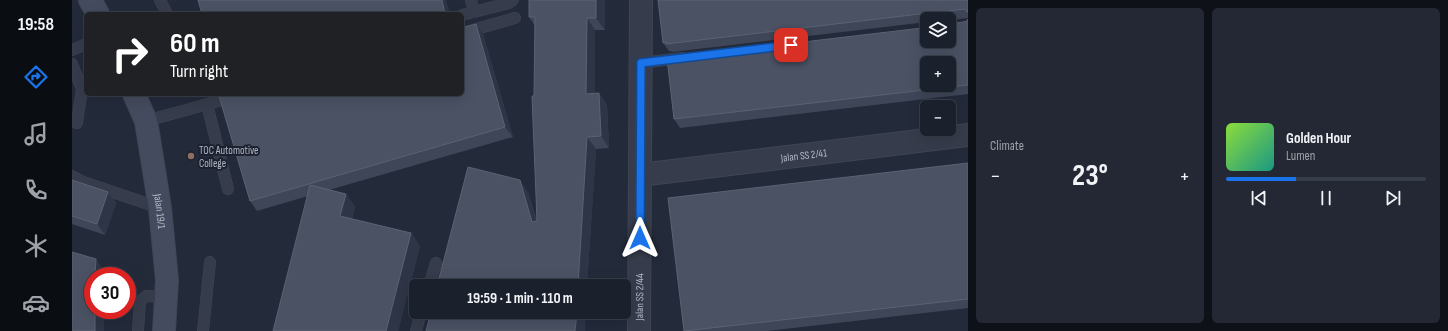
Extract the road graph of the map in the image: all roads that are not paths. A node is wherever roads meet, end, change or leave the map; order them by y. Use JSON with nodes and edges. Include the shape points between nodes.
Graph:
{"nodes":[{"id":1,"x":90,"y":0,"type":"edge"},
{"id":2,"x":160,"y":0,"type":"edge"},
{"id":3,"x":471,"y":0,"type":"edge"},
{"id":4,"x":513,"y":0,"type":"edge"},
{"id":5,"x":641,"y":0,"type":"edge"},
{"id":6,"x":97,"y":12,"type":"edge"},
{"id":7,"x":166,"y":12,"type":"edge"},
{"id":8,"x":474,"y":12,"type":"junction"},
{"id":9,"x":464,"y":14,"type":"edge"},
{"id":10,"x":515,"y":18,"type":"dead end"},
{"id":11,"x":464,"y":32,"type":"edge"},
{"id":12,"x":84,"y":45,"type":"edge"},
{"id":13,"x":72,"y":50,"type":"edge"},
{"id":14,"x":695,"y":57,"type":"edge"},
{"id":15,"x":641,"y":63,"type":"junction"},
{"id":16,"x":72,"y":64,"type":"edge"},
{"id":17,"x":135,"y":96,"type":"edge"},
{"id":18,"x":237,"y":96,"type":"edge"},
{"id":19,"x":207,"y":104,"type":"junction"},
{"id":20,"x":72,"y":121,"type":"edge"},
{"id":21,"x":146,"y":121,"type":"junction"},
{"id":22,"x":968,"y":135,"type":"edge"},
{"id":23,"x":640,"y":175,"type":"junction"},
{"id":24,"x":72,"y":176,"type":"edge"},
{"id":25,"x":228,"y":189,"type":"dead end"},
{"id":26,"x":160,"y":208,"type":"junction"},
{"id":27,"x":210,"y":262,"type":"dead end"},
{"id":28,"x":436,"y":263,"type":"dead end"},
{"id":29,"x":431,"y":279,"type":"edge"},
{"id":30,"x":166,"y":297,"type":"junction"},
{"id":31,"x":419,"y":319,"type":"edge"},
{"id":32,"x":138,"y":331,"type":"edge"},
{"id":33,"x":164,"y":331,"type":"edge"},
{"id":34,"x":203,"y":331,"type":"edge"},
{"id":35,"x":416,"y":331,"type":"edge"},
{"id":36,"x":639,"y":331,"type":"edge"}],
"edges":[{"from":1,"to":6,"type":"main road"},
{"from":2,"to":7,"type":"lane"},
{"from":3,"to":8,"type":"lane"},
{"from":4,"to":8,"type":"lane"},
{"from":5,"to":15,"type":"street","name":"Jalan SS 2/44"},
{"from":8,"to":9,"type":"lane"},
{"from":10,"to":11,"type":"lane"},
{"from":12,"to":13,"type":"lane"},
{"from":14,"to":15,"type":"lane"},
{"from":15,"to":23,"type":"street","name":"Jalan SS 2/44"},
{"from":16,"to":20,"type":"lane","via":[[82,89],[77,123]]},
{"from":17,"to":21,"type":"main road","name":"Jalan 19/1"},
{"from":18,"to":19,"type":"lane"},
{"from":19,"to":21,"type":"lane"},
{"from":19,"to":25,"type":"lane"},
{"from":21,"to":26,"type":"main road","name":"Jalan 19/1"},
{"from":22,"to":23,"type":"street","name":"Jalan SS 2/41"},
{"from":23,"to":36,"type":"street","name":"Jalan SS 2/44"},
{"from":24,"to":26,"type":"lane"},
{"from":26,"to":30,"type":"main road","name":"Jalan 19/1","via":[[167,280]]},
{"from":27,"to":34,"type":"lane"},
{"from":28,"to":29,"type":"lane"},
{"from":30,"to":32,"type":"lane","via":[[146,296],[140,301]]},
{"from":30,"to":33,"type":"main road","name":"Jalan 19/1"},
{"from":31,"to":35,"type":"lane"}]}
